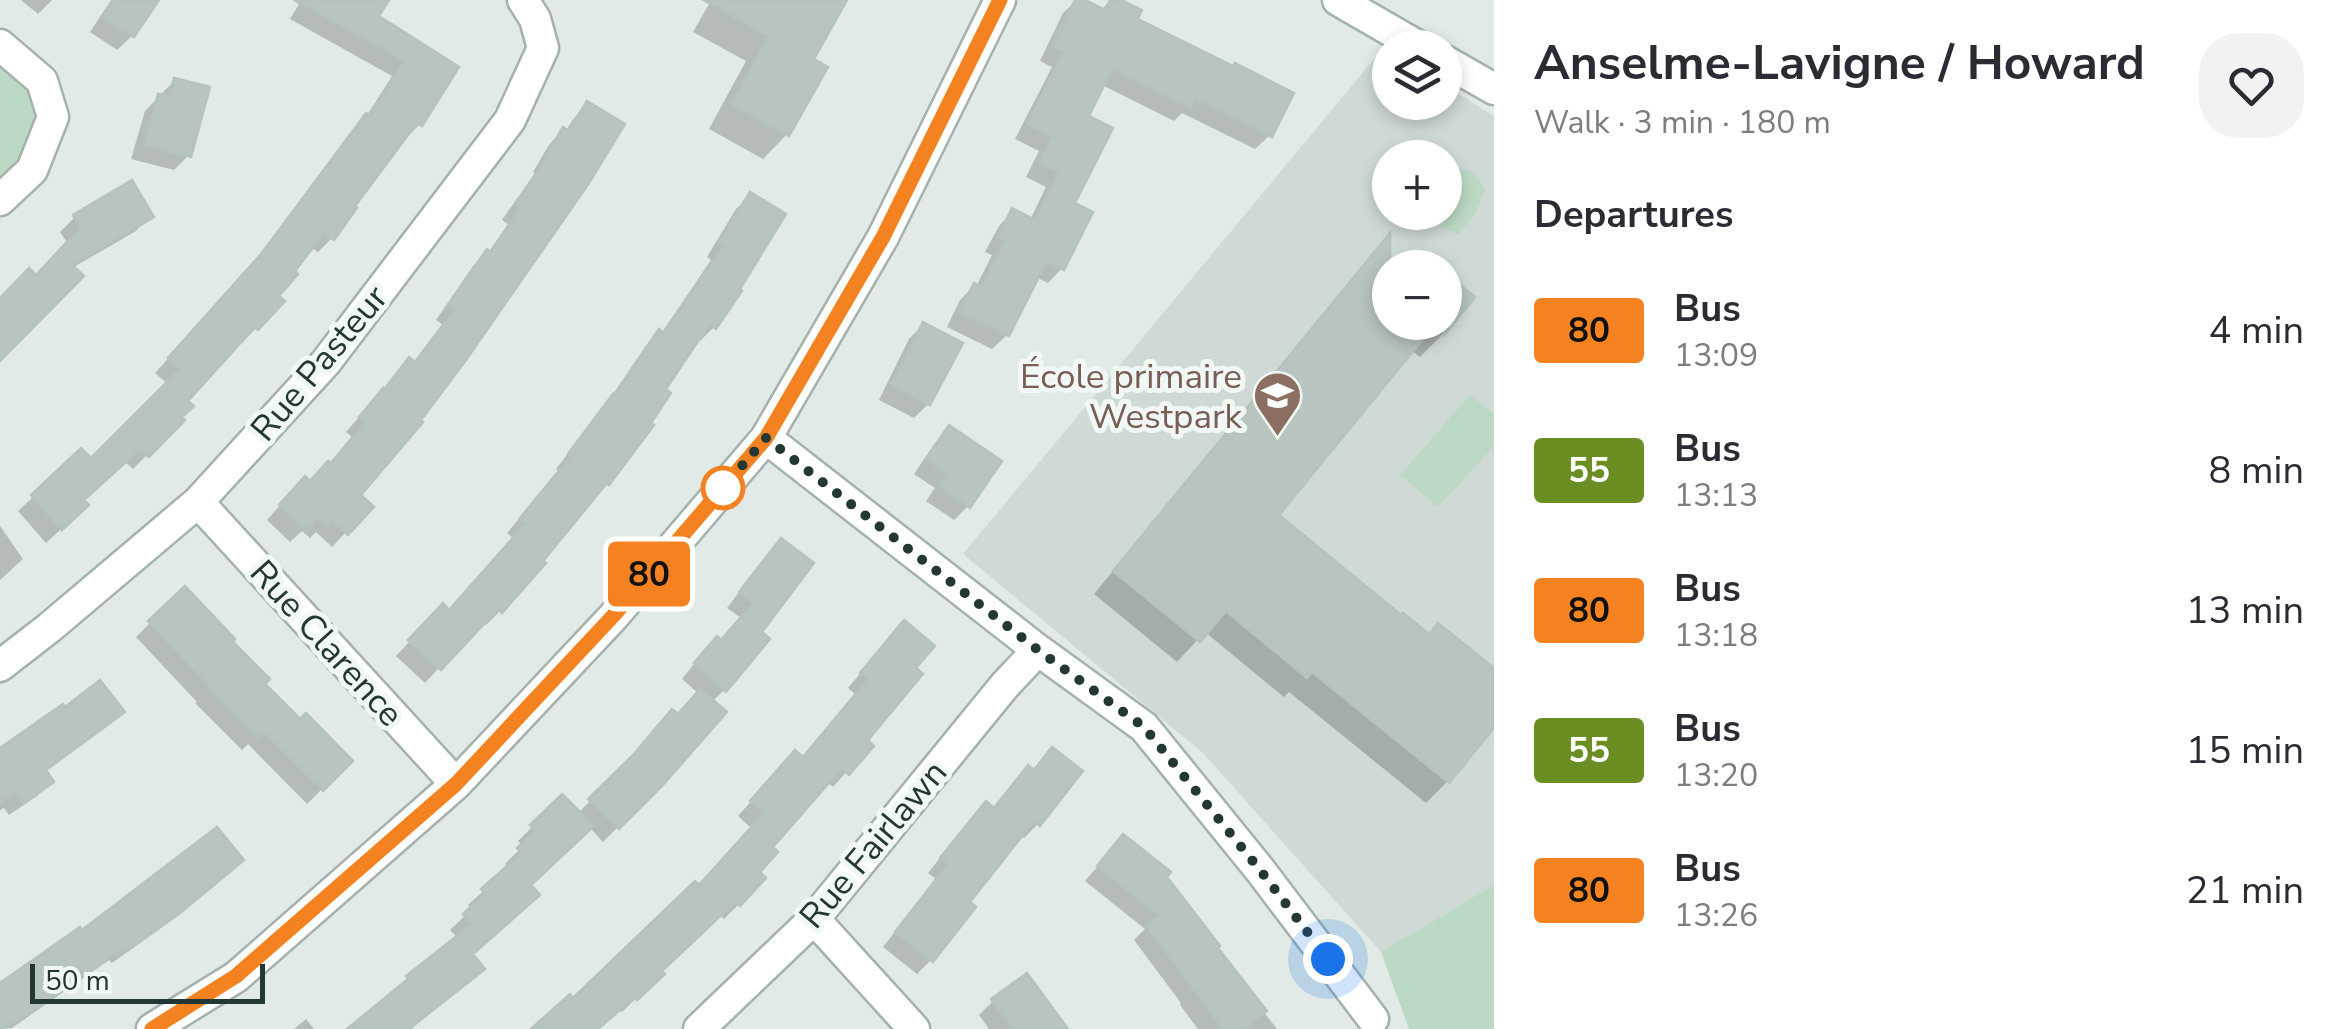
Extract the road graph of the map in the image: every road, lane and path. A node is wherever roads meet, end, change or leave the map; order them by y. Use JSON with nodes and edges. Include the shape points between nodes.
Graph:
{"nodes":[{"id":1,"x":523,"y":0,"type":"edge"},
{"id":2,"x":1000,"y":0,"type":"edge"},
{"id":3,"x":1338,"y":0,"type":"edge"},
{"id":4,"x":1390,"y":30,"type":"edge"},
{"id":5,"x":0,"y":46,"type":"edge"},
{"id":6,"x":1462,"y":71,"type":"edge"},
{"id":7,"x":1494,"y":89,"type":"edge"},
{"id":8,"x":0,"y":200,"type":"edge"},
{"id":9,"x":766,"y":438,"type":"junction"},
{"id":10,"x":198,"y":502,"type":"junction"},
{"id":11,"x":1038,"y":650,"type":"junction"},
{"id":12,"x":0,"y":666,"type":"edge"},
{"id":13,"x":456,"y":784,"type":"junction"},
{"id":14,"x":814,"y":920,"type":"junction"},
{"id":15,"x":1373,"y":1019,"type":"dead end"},
{"id":16,"x":152,"y":1029,"type":"edge"},
{"id":17,"x":699,"y":1029,"type":"edge"},
{"id":18,"x":914,"y":1029,"type":"edge"}],
"edges":[{"from":1,"to":10,"type":"street","name":"Rue Pasteur","via":[[543,48],[510,120],[326,362]]},
{"from":2,"to":9,"type":"street","via":[[883,237]]},
{"from":3,"to":4,"type":"street"},
{"from":5,"to":8,"type":"street","via":[[42,82],[53,117],[32,170]]},
{"from":6,"to":7,"type":"street"},
{"from":9,"to":11,"type":"street"},
{"from":9,"to":13,"type":"street"},
{"from":10,"to":12,"type":"street","name":"Rue Pasteur"},
{"from":10,"to":13,"type":"street","name":"Rue Clarence"},
{"from":11,"to":14,"type":"street","name":"Rue Fairlawn"},
{"from":11,"to":15,"type":"street","via":[[1144,727]]},
{"from":13,"to":16,"type":"street","via":[[236,976]]},
{"from":14,"to":17,"type":"street","name":"Rue Fairlawn"},
{"from":14,"to":18,"type":"street"}]}
